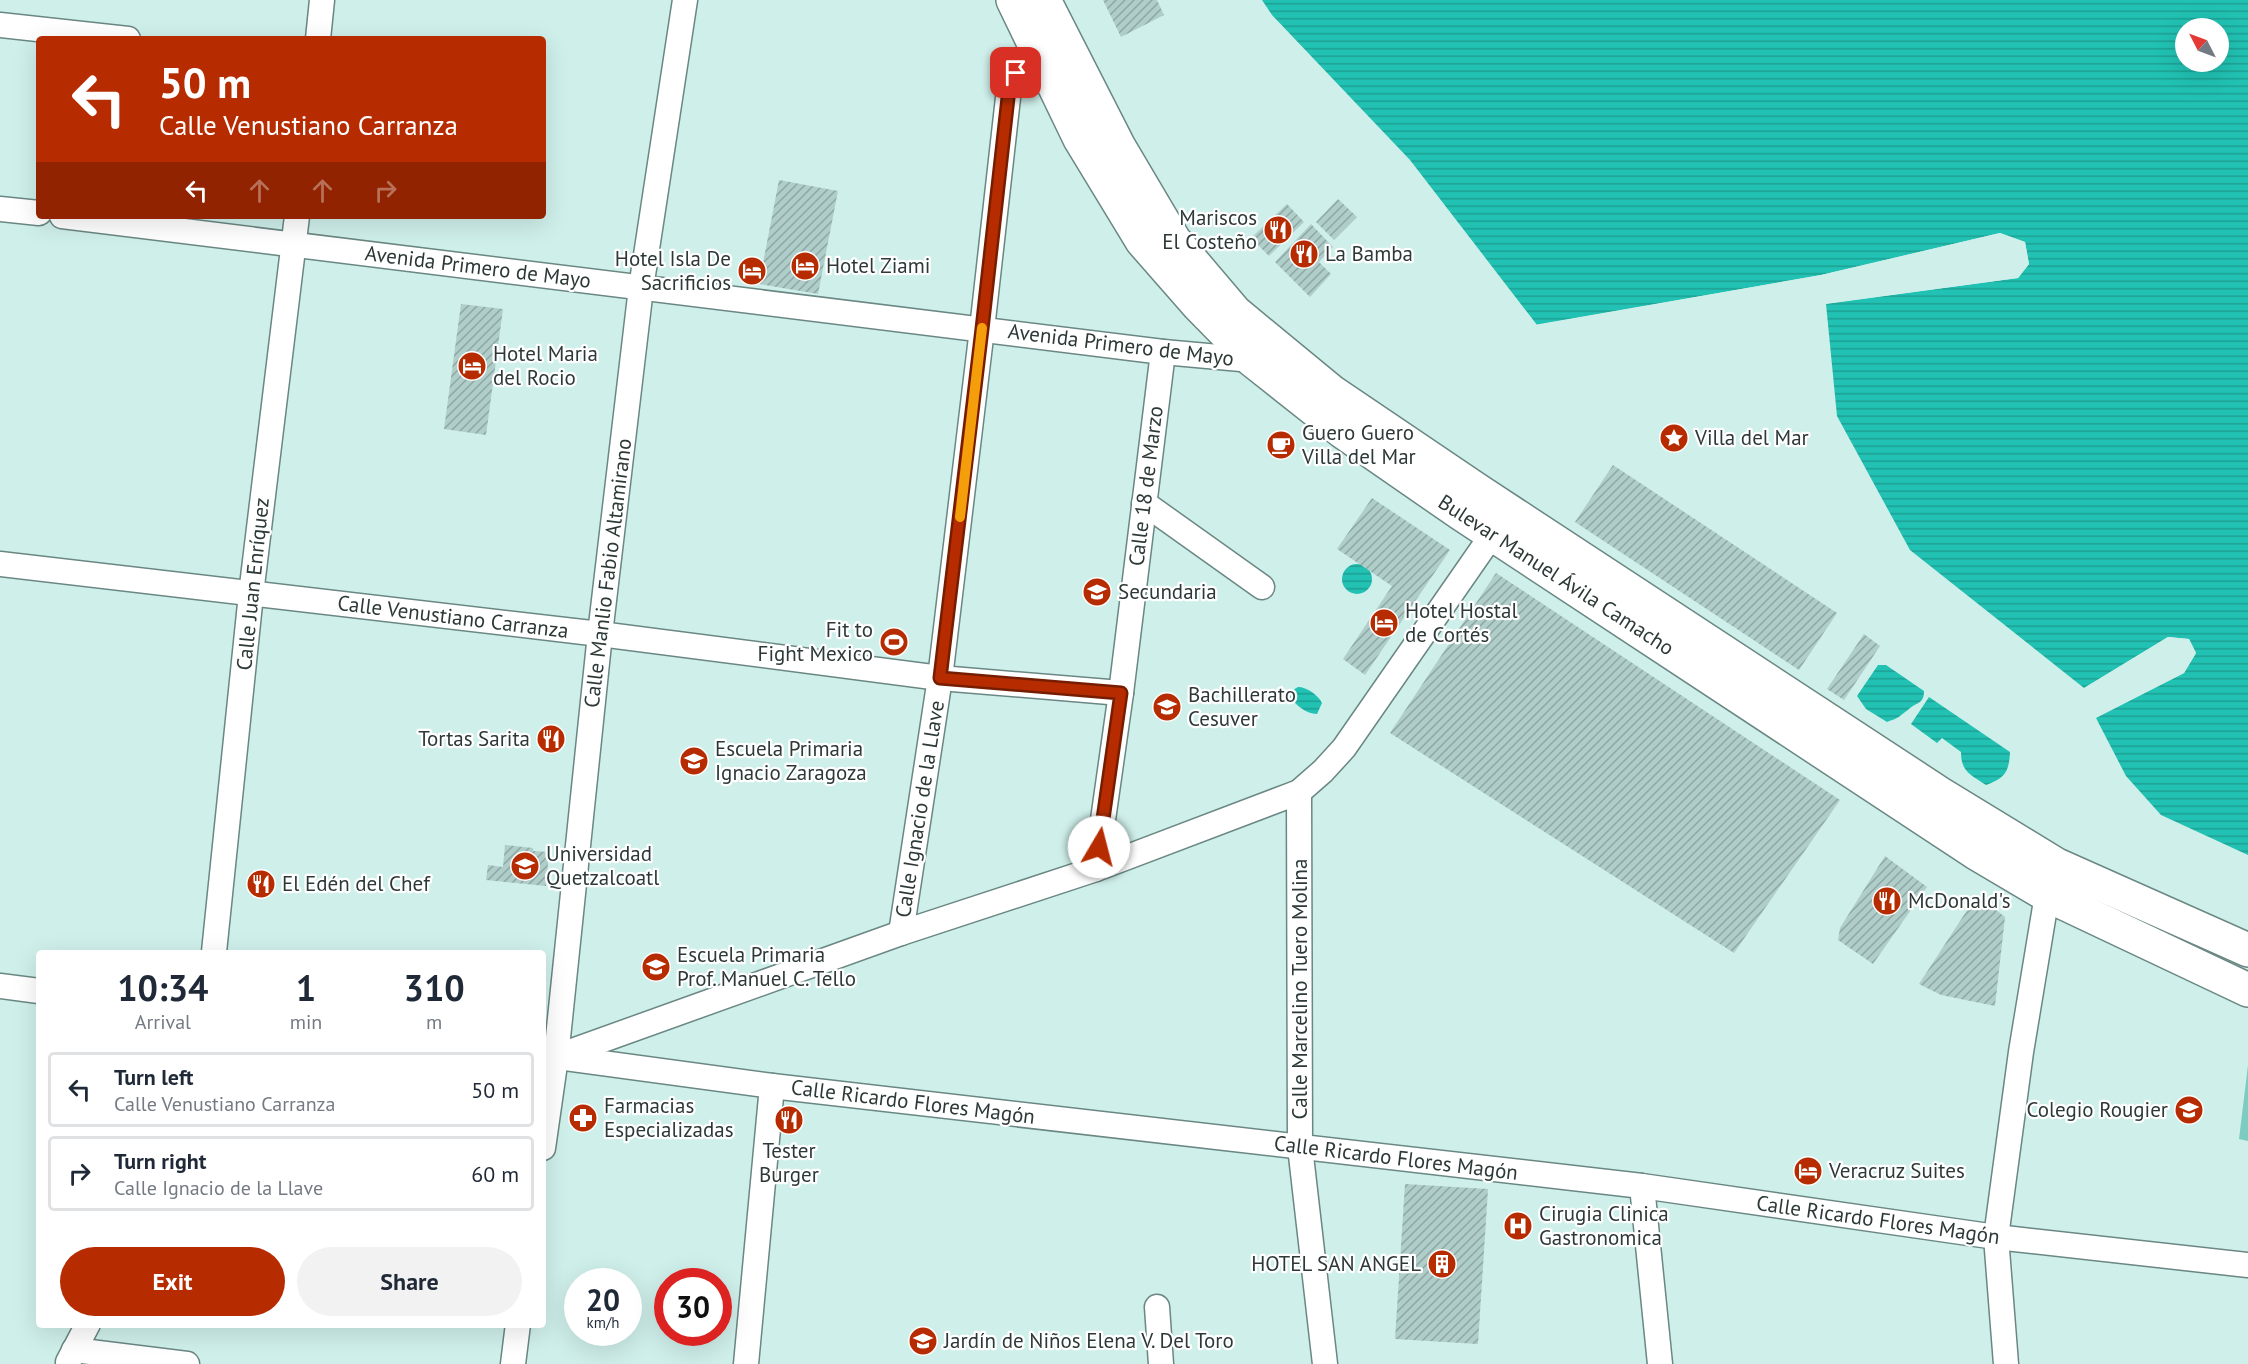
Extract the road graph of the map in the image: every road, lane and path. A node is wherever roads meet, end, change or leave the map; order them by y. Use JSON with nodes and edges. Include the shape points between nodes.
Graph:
{"nodes":[{"id":1,"x":322,"y":0,"type":"edge"},
{"id":2,"x":685,"y":0,"type":"edge"},
{"id":3,"x":1013,"y":0,"type":"edge"},
{"id":4,"x":1044,"y":0,"type":"edge"},
{"id":5,"x":0,"y":25,"type":"edge"},
{"id":6,"x":101,"y":36,"type":"edge"},
{"id":7,"x":318,"y":36,"type":"edge"},
{"id":8,"x":1038,"y":53,"type":"junction"},
{"id":9,"x":0,"y":208,"type":"edge"},
{"id":10,"x":36,"y":213,"type":"edge"},
{"id":11,"x":87,"y":219,"type":"edge"},
{"id":12,"x":297,"y":219,"type":"edge"},
{"id":13,"x":293,"y":244,"type":"junction"},
{"id":14,"x":641,"y":288,"type":"junction"},
{"id":15,"x":982,"y":329,"type":"junction"},
{"id":16,"x":1163,"y":352,"type":"junction"},
{"id":17,"x":1252,"y":360,"type":"junction"},
{"id":18,"x":1144,"y":503,"type":"junction"},
{"id":19,"x":1492,"y":535,"type":"junction"},
{"id":20,"x":0,"y":564,"type":"edge"},
{"id":21,"x":1262,"y":587,"type":"dead end"},
{"id":22,"x":251,"y":594,"type":"junction"},
{"id":23,"x":600,"y":634,"type":"junction"},
{"id":24,"x":940,"y":678,"type":"junction"},
{"id":25,"x":1121,"y":693,"type":"junction"},
{"id":26,"x":1299,"y":792,"type":"junction"},
{"id":27,"x":2057,"y":865,"type":"junction"},
{"id":28,"x":1096,"y":869,"type":"junction"},
{"id":29,"x":2047,"y":896,"type":"junction"},
{"id":30,"x":901,"y":933,"type":"junction"},
{"id":31,"x":214,"y":950,"type":"edge"},
{"id":32,"x":2248,"y":950,"type":"edge"},
{"id":33,"x":0,"y":986,"type":"edge"},
{"id":34,"x":2248,"y":990,"type":"edge"},
{"id":35,"x":36,"y":991,"type":"edge"},
{"id":36,"x":549,"y":1056,"type":"edge"},
{"id":37,"x":772,"y":1086,"type":"junction"},
{"id":38,"x":546,"y":1102,"type":"edge"},
{"id":39,"x":1300,"y":1147,"type":"junction"},
{"id":40,"x":1642,"y":1186,"type":"junction"},
{"id":41,"x":1996,"y":1237,"type":"junction"},
{"id":42,"x":2248,"y":1266,"type":"edge"},
{"id":43,"x":1157,"y":1307,"type":"dead end"},
{"id":44,"x":86,"y":1328,"type":"edge"},
{"id":45,"x":518,"y":1328,"type":"edge"},
{"id":46,"x":71,"y":1357,"type":"edge"},
{"id":47,"x":187,"y":1364,"type":"edge"},
{"id":48,"x":513,"y":1364,"type":"edge"},
{"id":49,"x":746,"y":1364,"type":"edge"},
{"id":50,"x":1161,"y":1364,"type":"edge"},
{"id":51,"x":1325,"y":1364,"type":"edge"},
{"id":52,"x":1660,"y":1364,"type":"edge"},
{"id":53,"x":2006,"y":1364,"type":"edge"}],
"edges":[{"from":1,"to":7,"type":"street"},
{"from":2,"to":14,"type":"street","name":"Calle Manlio Fabio Altamirano"},
{"from":3,"to":8,"type":"main road","name":"Bulevar Manuel Ávila Camacho"},
{"from":4,"to":27,"type":"main road","name":"Bulevar Manuel Ávila Camacho","via":[[1119,147],[1174,240],[1235,312],[1332,392],[1477,490],[1939,794]]},
{"from":5,"to":6,"type":"street"},
{"from":8,"to":15,"type":"street","name":"Calle Ignacio de la Llave","via":[[1024,62],[1009,89]]},
{"from":8,"to":17,"type":"main road","name":"Bulevar Manuel Ávila Camacho","via":[[1080,139],[1142,241],[1197,305]]},
{"from":9,"to":10,"type":"street"},
{"from":11,"to":13,"type":"street","name":"Avenida Primero de Mayo"},
{"from":12,"to":13,"type":"street","name":"Calle Juan Enríquez"},
{"from":13,"to":14,"type":"street","name":"Avenida Primero de Mayo"},
{"from":13,"to":22,"type":"street","name":"Calle Juan Enríquez"},
{"from":14,"to":15,"type":"street","name":"Avenida Primero de Mayo"},
{"from":14,"to":23,"type":"street","name":"Calle Manlio Fabio Altamirano"},
{"from":15,"to":16,"type":"street","name":"Avenida Primero de Mayo"},
{"from":15,"to":24,"type":"street","name":"Calle Ignacio de la Llave"},
{"from":16,"to":17,"type":"street","name":"Avenida Primero de Mayo"},
{"from":16,"to":18,"type":"street","name":"Calle 18 de Marzo"},
{"from":17,"to":19,"type":"main road","name":"Bulevar Manuel Ávila Camacho","via":[[1343,432]]},
{"from":18,"to":21,"type":"street"},
{"from":18,"to":25,"type":"street","name":"Calle 18 de Marzo"},
{"from":19,"to":26,"type":"street","via":[[1344,748]]},
{"from":19,"to":29,"type":"main road","name":"Bulevar Manuel Ávila Camacho"},
{"from":20,"to":22,"type":"street","name":"Calle Venustiano Carranza"},
{"from":22,"to":23,"type":"street","name":"Calle Venustiano Carranza"},
{"from":22,"to":31,"type":"street","name":"Calle Juan Enríquez"},
{"from":23,"to":24,"type":"street","name":"Calle Venustiano Carranza"},
{"from":23,"to":36,"type":"street","name":"Calle Manlio Fabio Altamirano"},
{"from":24,"to":25,"type":"street","name":"Calle Venustiano Carranza"},
{"from":24,"to":30,"type":"street","name":"Calle Ignacio de la Llave"},
{"from":25,"to":28,"type":"street","name":"Calle 18 de Marzo"},
{"from":26,"to":28,"type":"street"},
{"from":26,"to":39,"type":"street","name":"Calle Marcelino Tuero Molina"},
{"from":27,"to":29,"type":"street"},
{"from":27,"to":32,"type":"main road","name":"Bulevar Manuel Ávila Camacho"},
{"from":28,"to":30,"type":"street"},
{"from":29,"to":34,"type":"main road","name":"Bulevar Manuel Ávila Camacho"},
{"from":29,"to":41,"type":"street"},
{"from":30,"to":36,"type":"street"},
{"from":33,"to":35,"type":"street"},
{"from":36,"to":37,"type":"street","name":"Calle Ricardo Flores Magón"},
{"from":36,"to":38,"type":"street","name":"Calle Manlio Fabio Altamirano"},
{"from":37,"to":39,"type":"street","name":"Calle Ricardo Flores Magón"},
{"from":37,"to":49,"type":"street"},
{"from":39,"to":40,"type":"street","name":"Calle Ricardo Flores Magón"},
{"from":39,"to":51,"type":"street","name":"Calle Marcelino Tuero Molina"},
{"from":40,"to":41,"type":"street","name":"Calle Ricardo Flores Magón"},
{"from":40,"to":52,"type":"street"},
{"from":41,"to":42,"type":"street","name":"Calle Ricardo Flores Magón"},
{"from":41,"to":53,"type":"street"},
{"from":43,"to":50,"type":"street"},
{"from":44,"to":46,"type":"street"},
{"from":45,"to":48,"type":"street"},
{"from":46,"to":47,"type":"street"}]}
